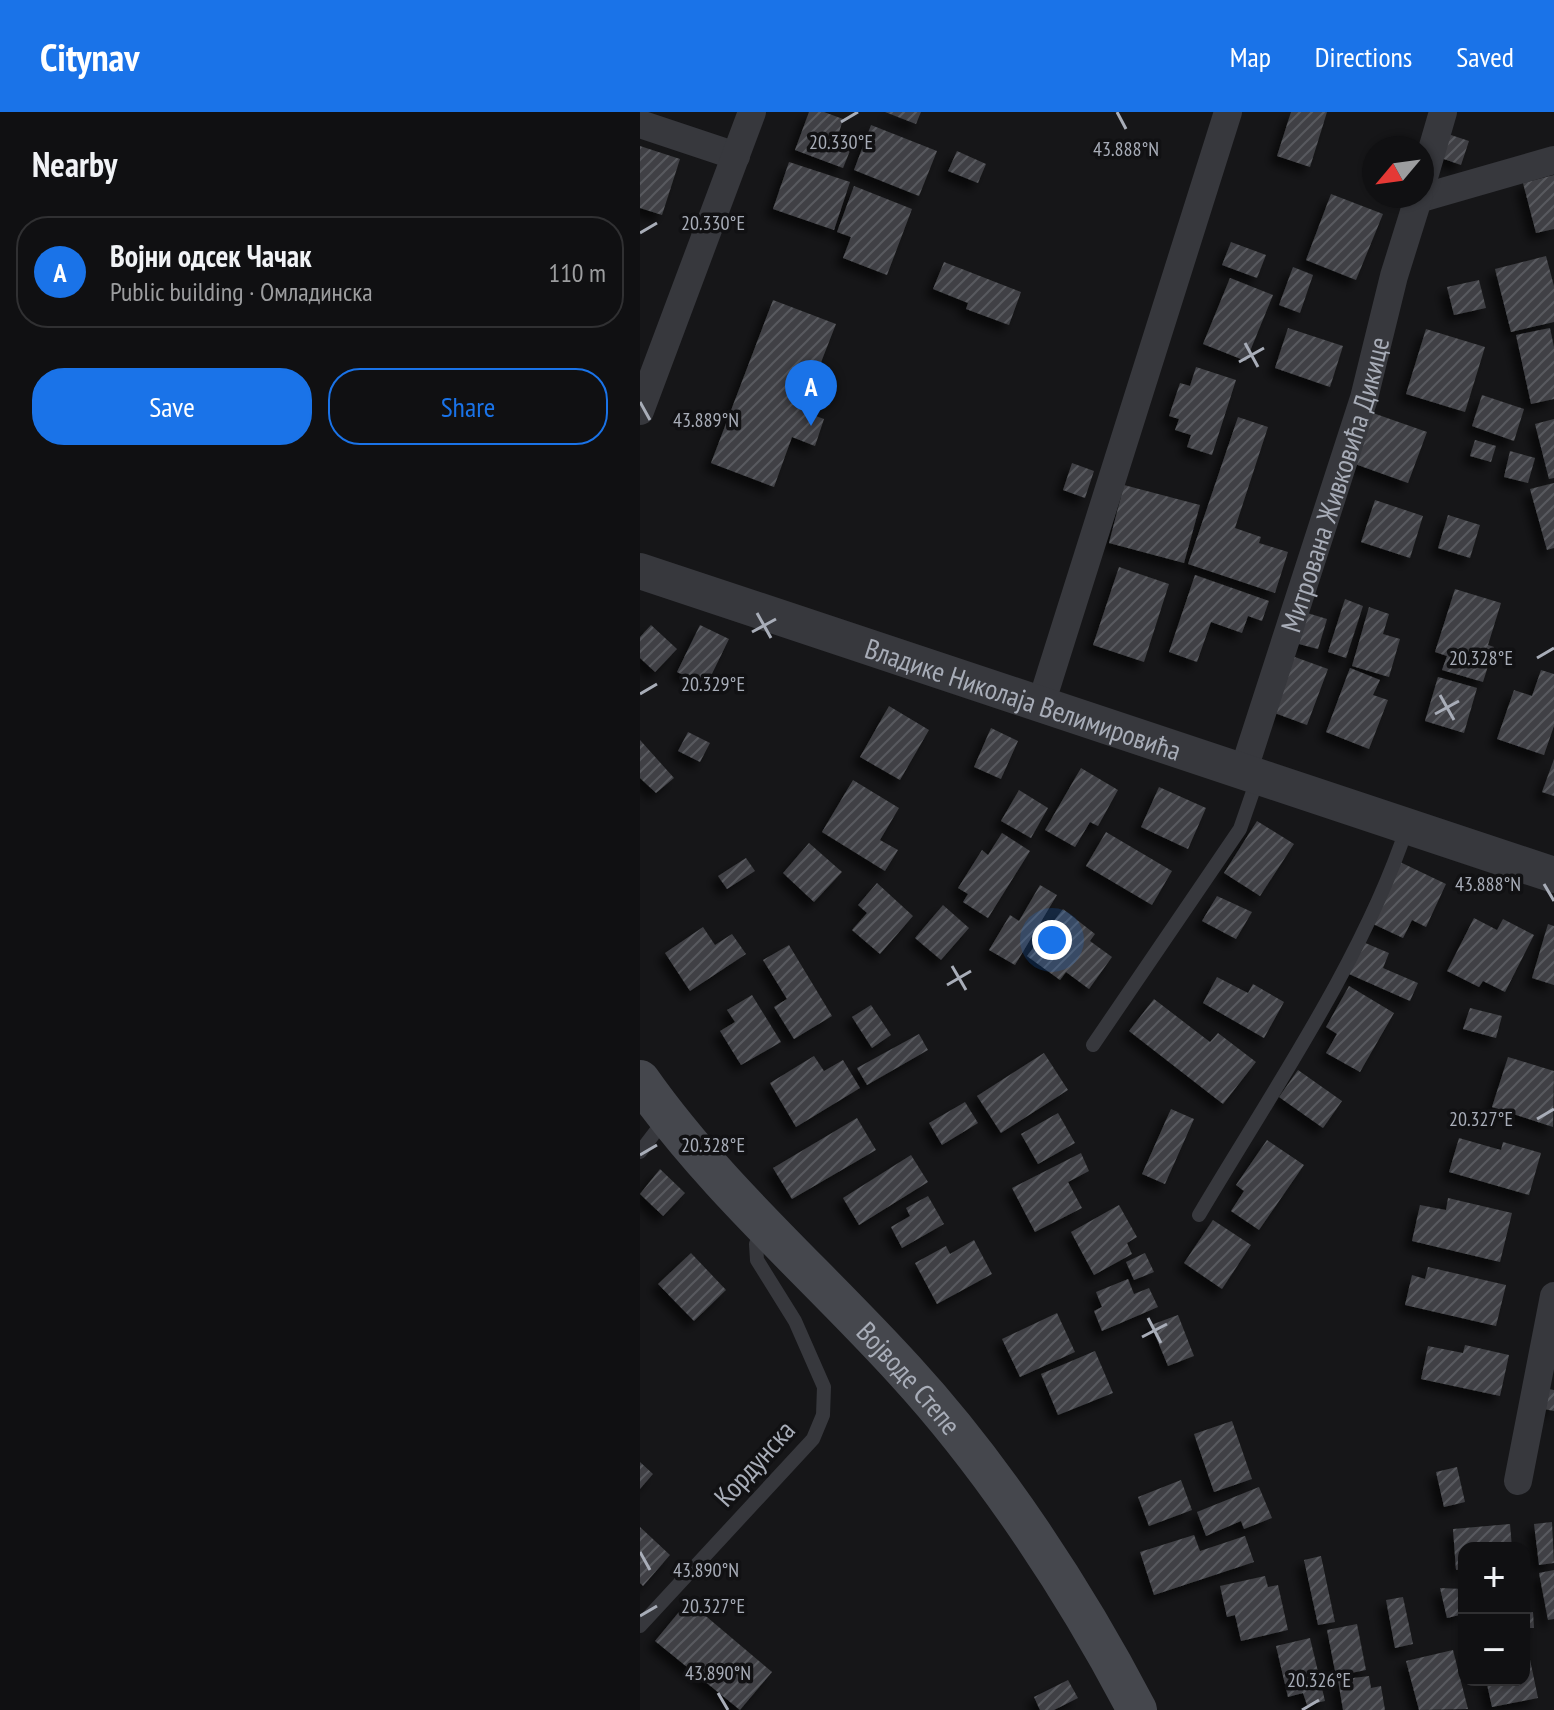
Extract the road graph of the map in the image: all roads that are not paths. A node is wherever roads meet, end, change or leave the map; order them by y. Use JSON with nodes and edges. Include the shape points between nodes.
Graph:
{"nodes":[{"id":1,"x":752,"y":112,"type":"edge"},
{"id":2,"x":1228,"y":112,"type":"edge"},
{"id":3,"x":1443,"y":112,"type":"edge"},
{"id":4,"x":640,"y":124,"type":"edge"},
{"id":5,"x":1434,"y":142,"type":"edge"},
{"id":6,"x":736,"y":156,"type":"junction"},
{"id":7,"x":1554,"y":160,"type":"edge"},
{"id":8,"x":1434,"y":189,"type":"edge"},
{"id":9,"x":1414,"y":208,"type":"edge"},
{"id":10,"x":640,"y":411,"type":"edge"},
{"id":11,"x":640,"y":571,"type":"edge"},
{"id":12,"x":1041,"y":704,"type":"junction"},
{"id":13,"x":1250,"y":774,"type":"junction"},
{"id":14,"x":1407,"y":826,"type":"junction"},
{"id":15,"x":1554,"y":875,"type":"edge"},
{"id":16,"x":1093,"y":1045,"type":"dead end"},
{"id":17,"x":640,"y":1080,"type":"edge"},
{"id":18,"x":666,"y":1118,"type":"junction"},
{"id":19,"x":640,"y":1152,"type":"edge"},
{"id":20,"x":1199,"y":1215,"type":"dead end"},
{"id":21,"x":766,"y":1226,"type":"junction"},
{"id":22,"x":1554,"y":1296,"type":"edge"},
{"id":23,"x":1518,"y":1481,"type":"dead end"},
{"id":24,"x":640,"y":1626,"type":"edge"},
{"id":25,"x":1137,"y":1710,"type":"edge"}],
"edges":[{"from":1,"to":6,"type":"street"},
{"from":2,"to":12,"type":"street"},
{"from":3,"to":5,"type":"street","name":"Митрована Живковића Дикице"},
{"from":4,"to":6,"type":"street"},
{"from":6,"to":10,"type":"street"},
{"from":7,"to":8,"type":"street"},
{"from":9,"to":13,"type":"street","name":"Митрована Живковића Дикице","via":[[1364,398]]},
{"from":11,"to":12,"type":"street","name":"Владике Николаја Велимировића"},
{"from":12,"to":13,"type":"street","name":"Владике Николаја Велимировића"},
{"from":13,"to":14,"type":"street","name":"Владике Николаја Велимировића"},
{"from":13,"to":16,"type":"lane","via":[[1240,829]]},
{"from":14,"to":15,"type":"street","name":"Владике Николаја Велимировића"},
{"from":14,"to":20,"type":"lane","via":[[1393,870],[1332,987]]},
{"from":17,"to":18,"type":"main road","name":"Војводе Степе"},
{"from":18,"to":19,"type":"lane"},
{"from":18,"to":21,"type":"main road","name":"Војводе Степе"},
{"from":21,"to":24,"type":"lane","name":"Кордунска","via":[[756,1244],[757,1260],[795,1321],[820,1375],[824,1401],[819,1427]]},
{"from":21,"to":25,"type":"main road","name":"Војводе Степе","via":[[899,1364],[962,1441],[1017,1514]]},
{"from":22,"to":23,"type":"street"}]}
